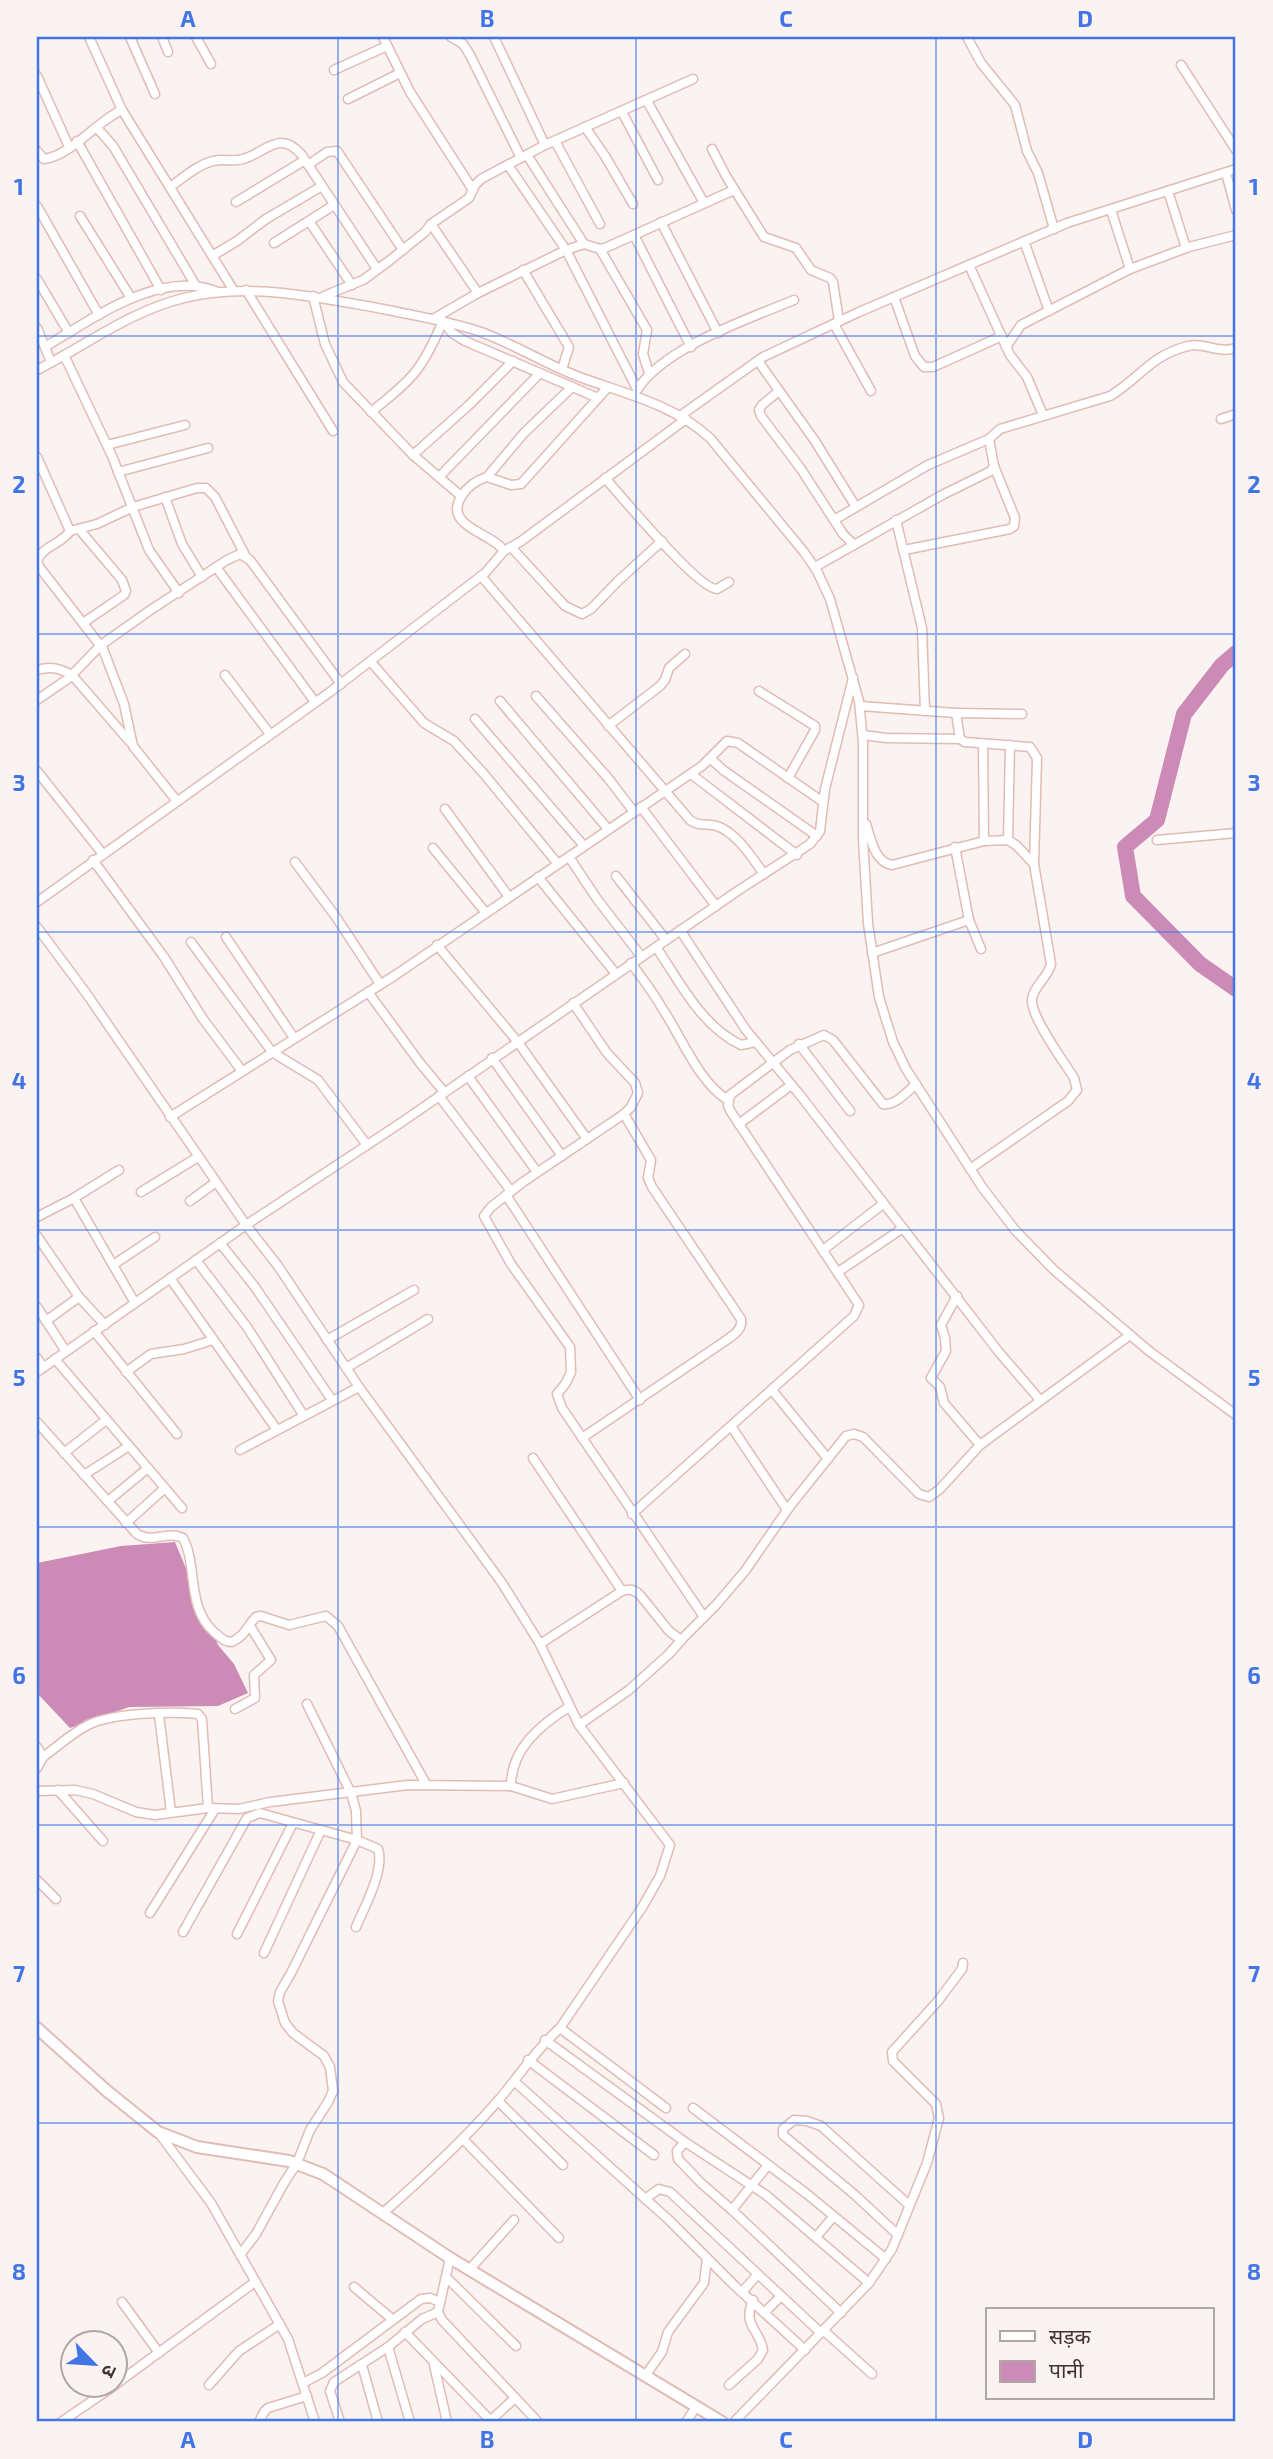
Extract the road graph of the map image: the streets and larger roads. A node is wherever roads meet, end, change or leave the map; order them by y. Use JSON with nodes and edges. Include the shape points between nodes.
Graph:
{"nodes":[{"id":1,"x":89,"y":37,"type":"edge"},
{"id":2,"x":130,"y":37,"type":"edge"},
{"id":3,"x":162,"y":37,"type":"edge"},
{"id":4,"x":196,"y":37,"type":"edge"},
{"id":5,"x":450,"y":37,"type":"edge"},
{"id":6,"x":494,"y":37,"type":"edge"},
{"id":7,"x":967,"y":37,"type":"edge"},
{"id":8,"x":385,"y":40,"type":"edge"},
{"id":9,"x":168,"y":52,"type":"dead end"},
{"id":10,"x":211,"y":64,"type":"dead end"},
{"id":11,"x":1181,"y":65,"type":"dead end"},
{"id":12,"x":334,"y":70,"type":"dead end"},
{"id":13,"x":400,"y":73,"type":"junction"},
{"id":14,"x":37,"y":76,"type":"edge"},
{"id":15,"x":693,"y":79,"type":"dead end"},
{"id":16,"x":155,"y":94,"type":"dead end"},
{"id":17,"x":348,"y":99,"type":"dead end"},
{"id":18,"x":647,"y":101,"type":"junction"},
{"id":19,"x":122,"y":110,"type":"junction"},
{"id":20,"x":622,"y":112,"type":"junction"},
{"id":21,"x":585,"y":127,"type":"junction"},
{"id":22,"x":97,"y":129,"type":"junction"},
{"id":23,"x":555,"y":141,"type":"junction"},
{"id":24,"x":73,"y":144,"type":"junction"},
{"id":25,"x":545,"y":145,"type":"junction"},
{"id":26,"x":712,"y":149,"type":"dead end"},
{"id":27,"x":1236,"y":150,"type":"edge"},
{"id":28,"x":37,"y":151,"type":"edge"},
{"id":29,"x":524,"y":156,"type":"junction"},
{"id":30,"x":306,"y":162,"type":"junction"},
{"id":31,"x":508,"y":165,"type":"junction"},
{"id":32,"x":1236,"y":169,"type":"edge"},
{"id":33,"x":1226,"y":173,"type":"junction"},
{"id":34,"x":658,"y":180,"type":"dead end"},
{"id":35,"x":322,"y":186,"type":"junction"},
{"id":36,"x":170,"y":187,"type":"junction"},
{"id":37,"x":473,"y":190,"type":"junction"},
{"id":38,"x":734,"y":190,"type":"junction"},
{"id":39,"x":1168,"y":191,"type":"junction"},
{"id":40,"x":236,"y":202,"type":"dead end"},
{"id":41,"x":704,"y":203,"type":"junction"},
{"id":42,"x":633,"y":204,"type":"dead end"},
{"id":43,"x":334,"y":205,"type":"junction"},
{"id":44,"x":37,"y":206,"type":"edge"},
{"id":45,"x":1111,"y":210,"type":"junction"},
{"id":46,"x":1236,"y":210,"type":"edge"},
{"id":47,"x":80,"y":216,"type":"dead end"},
{"id":48,"x":309,"y":221,"type":"junction"},
{"id":49,"x":661,"y":222,"type":"junction"},
{"id":50,"x":431,"y":223,"type":"junction"},
{"id":51,"x":600,"y":224,"type":"dead end"},
{"id":52,"x":1054,"y":229,"type":"junction"},
{"id":53,"x":634,"y":235,"type":"junction"},
{"id":54,"x":1236,"y":235,"type":"edge"},
{"id":55,"x":1024,"y":241,"type":"junction"},
{"id":56,"x":274,"y":243,"type":"dead end"},
{"id":57,"x":584,"y":244,"type":"junction"},
{"id":58,"x":1186,"y":248,"type":"junction"},
{"id":59,"x":600,"y":249,"type":"junction"},
{"id":60,"x":402,"y":250,"type":"junction"},
{"id":61,"x":565,"y":250,"type":"junction"},
{"id":62,"x":212,"y":256,"type":"junction"},
{"id":63,"x":969,"y":265,"type":"junction"},
{"id":64,"x":377,"y":269,"type":"junction"},
{"id":65,"x":1130,"y":269,"type":"junction"},
{"id":66,"x":523,"y":270,"type":"junction"},
{"id":67,"x":37,"y":279,"type":"edge"},
{"id":68,"x":352,"y":285,"type":"junction"},
{"id":69,"x":196,"y":286,"type":"junction"},
{"id":70,"x":161,"y":290,"type":"junction"},
{"id":71,"x":246,"y":290,"type":"junction"},
{"id":72,"x":234,"y":291,"type":"junction"},
{"id":73,"x":219,"y":293,"type":"junction"},
{"id":74,"x":478,"y":293,"type":"junction"},
{"id":75,"x":317,"y":297,"type":"junction"},
{"id":76,"x":894,"y":297,"type":"junction"},
{"id":77,"x":131,"y":298,"type":"junction"},
{"id":78,"x":794,"y":300,"type":"dead end"},
{"id":79,"x":1049,"y":310,"type":"junction"},
{"id":80,"x":99,"y":315,"type":"junction"},
{"id":81,"x":438,"y":320,"type":"junction"},
{"id":82,"x":836,"y":322,"type":"junction"},
{"id":83,"x":37,"y":328,"type":"edge"},
{"id":84,"x":69,"y":333,"type":"junction"},
{"id":85,"x":718,"y":333,"type":"junction"},
{"id":86,"x":1002,"y":336,"type":"junction"},
{"id":87,"x":691,"y":347,"type":"junction"},
{"id":88,"x":1006,"y":347,"type":"junction"},
{"id":89,"x":45,"y":348,"type":"junction"},
{"id":90,"x":1236,"y":348,"type":"edge"},
{"id":91,"x":64,"y":355,"type":"junction"},
{"id":92,"x":513,"y":361,"type":"junction"},
{"id":93,"x":758,"y":361,"type":"junction"},
{"id":94,"x":51,"y":362,"type":"junction"},
{"id":95,"x":562,"y":369,"type":"junction"},
{"id":96,"x":37,"y":370,"type":"edge"},
{"id":97,"x":540,"y":373,"type":"junction"},
{"id":98,"x":649,"y":373,"type":"junction"},
{"id":99,"x":572,"y":387,"type":"junction"},
{"id":100,"x":608,"y":387,"type":"junction"},
{"id":101,"x":779,"y":391,"type":"junction"},
{"id":102,"x":871,"y":391,"type":"dead end"},
{"id":103,"x":635,"y":392,"type":"junction"},
{"id":104,"x":598,"y":398,"type":"junction"},
{"id":105,"x":371,"y":412,"type":"junction"},
{"id":106,"x":1236,"y":414,"type":"edge"},
{"id":107,"x":1043,"y":415,"type":"junction"},
{"id":108,"x":683,"y":418,"type":"junction"},
{"id":109,"x":1222,"y":419,"type":"dead end"},
{"id":110,"x":185,"y":425,"type":"dead end"},
{"id":111,"x":333,"y":431,"type":"dead end"},
{"id":112,"x":989,"y":439,"type":"junction"},
{"id":113,"x":107,"y":445,"type":"junction"},
{"id":114,"x":208,"y":448,"type":"dead end"},
{"id":115,"x":413,"y":455,"type":"junction"},
{"id":116,"x":37,"y":457,"type":"edge"},
{"id":117,"x":994,"y":466,"type":"junction"},
{"id":118,"x":118,"y":472,"type":"junction"},
{"id":119,"x":440,"y":476,"type":"junction"},
{"id":120,"x":488,"y":477,"type":"junction"},
{"id":121,"x":605,"y":478,"type":"junction"},
{"id":122,"x":461,"y":496,"type":"junction"},
{"id":123,"x":165,"y":497,"type":"junction"},
{"id":124,"x":132,"y":507,"type":"junction"},
{"id":125,"x":856,"y":507,"type":"junction"},
{"id":126,"x":834,"y":520,"type":"junction"},
{"id":127,"x":896,"y":520,"type":"junction"},
{"id":128,"x":74,"y":530,"type":"junction"},
{"id":129,"x":662,"y":541,"type":"junction"},
{"id":130,"x":854,"y":545,"type":"junction"},
{"id":131,"x":507,"y":549,"type":"junction"},
{"id":132,"x":904,"y":550,"type":"junction"},
{"id":133,"x":245,"y":555,"type":"junction"},
{"id":134,"x":216,"y":568,"type":"junction"},
{"id":135,"x":815,"y":568,"type":"junction"},
{"id":136,"x":481,"y":576,"type":"junction"},
{"id":137,"x":202,"y":577,"type":"junction"},
{"id":138,"x":729,"y":582,"type":"dead end"},
{"id":139,"x":179,"y":593,"type":"junction"},
{"id":140,"x":83,"y":623,"type":"junction"},
{"id":141,"x":101,"y":646,"type":"junction"},
{"id":142,"x":685,"y":654,"type":"dead end"},
{"id":143,"x":371,"y":662,"type":"junction"},
{"id":144,"x":37,"y":670,"type":"edge"},
{"id":145,"x":72,"y":675,"type":"junction"},
{"id":146,"x":226,"y":675,"type":"dead end"},
{"id":147,"x":854,"y":676,"type":"junction"},
{"id":148,"x":341,"y":684,"type":"junction"},
{"id":149,"x":759,"y":691,"type":"dead end"},
{"id":150,"x":536,"y":696,"type":"dead end"},
{"id":151,"x":37,"y":700,"type":"edge"},
{"id":152,"x":500,"y":701,"type":"dead end"},
{"id":153,"x":315,"y":702,"type":"junction"},
{"id":154,"x":860,"y":706,"type":"junction"},
{"id":155,"x":925,"y":711,"type":"junction"},
{"id":156,"x":956,"y":713,"type":"junction"},
{"id":157,"x":1022,"y":714,"type":"dead end"},
{"id":158,"x":475,"y":719,"type":"dead end"},
{"id":159,"x":608,"y":726,"type":"junction"},
{"id":160,"x":270,"y":734,"type":"junction"},
{"id":161,"x":863,"y":735,"type":"junction"},
{"id":162,"x":960,"y":739,"type":"junction"},
{"id":163,"x":983,"y":744,"type":"junction"},
{"id":164,"x":1010,"y":745,"type":"junction"},
{"id":165,"x":134,"y":746,"type":"junction"},
{"id":166,"x":711,"y":759,"type":"junction"},
{"id":167,"x":37,"y":771,"type":"edge"},
{"id":168,"x":691,"y":774,"type":"junction"},
{"id":169,"x":788,"y":778,"type":"junction"},
{"id":170,"x":665,"y":791,"type":"junction"},
{"id":171,"x":177,"y":800,"type":"junction"},
{"id":172,"x":823,"y":802,"type":"junction"},
{"id":173,"x":445,"y":809,"type":"dead end"},
{"id":174,"x":638,"y":809,"type":"junction"},
{"id":175,"x":863,"y":817,"type":"junction"},
{"id":176,"x":608,"y":829,"type":"junction"},
{"id":177,"x":1236,"y":833,"type":"edge"},
{"id":178,"x":817,"y":836,"type":"junction"},
{"id":179,"x":1008,"y":840,"type":"junction"},
{"id":180,"x":1157,"y":840,"type":"dead end"},
{"id":181,"x":984,"y":841,"type":"junction"},
{"id":182,"x":584,"y":846,"type":"junction"},
{"id":183,"x":955,"y":847,"type":"junction"},
{"id":184,"x":433,"y":848,"type":"dead end"},
{"id":185,"x":102,"y":853,"type":"junction"},
{"id":186,"x":797,"y":855,"type":"junction"},
{"id":187,"x":569,"y":856,"type":"junction"},
{"id":188,"x":93,"y":860,"type":"junction"},
{"id":189,"x":295,"y":862,"type":"dead end"},
{"id":190,"x":558,"y":864,"type":"junction"},
{"id":191,"x":1034,"y":864,"type":"junction"},
{"id":192,"x":764,"y":874,"type":"junction"},
{"id":193,"x":616,"y":876,"type":"dead end"},
{"id":194,"x":538,"y":877,"type":"junction"},
{"id":195,"x":509,"y":897,"type":"junction"},
{"id":196,"x":37,"y":901,"type":"edge"},
{"id":197,"x":716,"y":906,"type":"junction"},
{"id":198,"x":486,"y":913,"type":"junction"},
{"id":199,"x":969,"y":920,"type":"junction"},
{"id":200,"x":37,"y":927,"type":"edge"},
{"id":201,"x":680,"y":930,"type":"junction"},
{"id":202,"x":226,"y":937,"type":"dead end"},
{"id":203,"x":666,"y":940,"type":"junction"},
{"id":204,"x":191,"y":943,"type":"dead end"},
{"id":205,"x":437,"y":945,"type":"junction"},
{"id":206,"x":656,"y":947,"type":"junction"},
{"id":207,"x":981,"y":948,"type":"dead end"},
{"id":208,"x":872,"y":953,"type":"junction"},
{"id":209,"x":641,"y":956,"type":"junction"},
{"id":210,"x":631,"y":963,"type":"junction"},
{"id":211,"x":616,"y":974,"type":"junction"},
{"id":212,"x":380,"y":984,"type":"junction"},
{"id":213,"x":368,"y":992,"type":"junction"},
{"id":214,"x":573,"y":1003,"type":"junction"},
{"id":215,"x":295,"y":1038,"type":"junction"},
{"id":216,"x":517,"y":1041,"type":"junction"},
{"id":217,"x":755,"y":1042,"type":"junction"},
{"id":218,"x":799,"y":1044,"type":"junction"},
{"id":219,"x":272,"y":1052,"type":"junction"},
{"id":220,"x":492,"y":1058,"type":"junction"},
{"id":221,"x":771,"y":1062,"type":"junction"},
{"id":222,"x":242,"y":1071,"type":"junction"},
{"id":223,"x":468,"y":1076,"type":"junction"},
{"id":224,"x":916,"y":1084,"type":"junction"},
{"id":225,"x":791,"y":1085,"type":"junction"},
{"id":226,"x":442,"y":1094,"type":"junction"},
{"id":227,"x":728,"y":1100,"type":"junction"},
{"id":228,"x":850,"y":1111,"type":"dead end"},
{"id":229,"x":624,"y":1114,"type":"junction"},
{"id":230,"x":170,"y":1117,"type":"junction"},
{"id":231,"x":738,"y":1124,"type":"junction"},
{"id":232,"x":587,"y":1139,"type":"junction"},
{"id":233,"x":367,"y":1145,"type":"junction"},
{"id":234,"x":562,"y":1156,"type":"junction"},
{"id":235,"x":198,"y":1157,"type":"junction"},
{"id":236,"x":970,"y":1169,"type":"junction"},
{"id":237,"x":118,"y":1170,"type":"dead end"},
{"id":238,"x":537,"y":1172,"type":"junction"},
{"id":239,"x":216,"y":1182,"type":"junction"},
{"id":240,"x":141,"y":1192,"type":"dead end"},
{"id":241,"x":509,"y":1193,"type":"junction"},
{"id":242,"x":74,"y":1198,"type":"junction"},
{"id":243,"x":190,"y":1200,"type":"dead end"},
{"id":244,"x":883,"y":1204,"type":"junction"},
{"id":245,"x":37,"y":1217,"type":"edge"},
{"id":246,"x":246,"y":1225,"type":"junction"},
{"id":247,"x":903,"y":1228,"type":"junction"},
{"id":248,"x":155,"y":1237,"type":"dead end"},
{"id":249,"x":37,"y":1238,"type":"edge"},
{"id":250,"x":220,"y":1243,"type":"junction"},
{"id":251,"x":823,"y":1250,"type":"junction"},
{"id":252,"x":196,"y":1260,"type":"junction"},
{"id":253,"x":113,"y":1265,"type":"junction"},
{"id":254,"x":838,"y":1272,"type":"junction"},
{"id":255,"x":170,"y":1278,"type":"junction"},
{"id":256,"x":414,"y":1290,"type":"dead end"},
{"id":257,"x":957,"y":1296,"type":"junction"},
{"id":258,"x":79,"y":1297,"type":"junction"},
{"id":259,"x":135,"y":1303,"type":"junction"},
{"id":260,"x":37,"y":1307,"type":"edge"},
{"id":261,"x":428,"y":1319,"type":"dead end"},
{"id":262,"x":46,"y":1321,"type":"junction"},
{"id":263,"x":105,"y":1325,"type":"junction"},
{"id":264,"x":94,"y":1331,"type":"junction"},
{"id":265,"x":1130,"y":1335,"type":"junction"},
{"id":266,"x":213,"y":1339,"type":"junction"},
{"id":267,"x":327,"y":1339,"type":"junction"},
{"id":268,"x":65,"y":1350,"type":"junction"},
{"id":269,"x":37,"y":1358,"type":"edge"},
{"id":270,"x":55,"y":1359,"type":"junction"},
{"id":271,"x":346,"y":1368,"type":"junction"},
{"id":272,"x":40,"y":1370,"type":"edge"},
{"id":273,"x":126,"y":1372,"type":"junction"},
{"id":274,"x":359,"y":1387,"type":"junction"},
{"id":275,"x":772,"y":1390,"type":"junction"},
{"id":276,"x":640,"y":1400,"type":"junction"},
{"id":277,"x":1040,"y":1400,"type":"junction"},
{"id":278,"x":332,"y":1401,"type":"junction"},
{"id":279,"x":1236,"y":1415,"type":"edge"},
{"id":280,"x":303,"y":1416,"type":"junction"},
{"id":281,"x":106,"y":1420,"type":"junction"},
{"id":282,"x":37,"y":1423,"type":"edge"},
{"id":283,"x":731,"y":1426,"type":"junction"},
{"id":284,"x":277,"y":1430,"type":"junction"},
{"id":285,"x":177,"y":1434,"type":"dead end"},
{"id":286,"x":582,"y":1438,"type":"junction"},
{"id":287,"x":980,"y":1445,"type":"junction"},
{"id":288,"x":129,"y":1446,"type":"junction"},
{"id":289,"x":240,"y":1450,"type":"dead end"},
{"id":290,"x":64,"y":1452,"type":"junction"},
{"id":291,"x":533,"y":1458,"type":"dead end"},
{"id":292,"x":828,"y":1459,"type":"junction"},
{"id":293,"x":148,"y":1468,"type":"junction"},
{"id":294,"x":84,"y":1475,"type":"junction"},
{"id":295,"x":165,"y":1488,"type":"junction"},
{"id":296,"x":108,"y":1501,"type":"junction"},
{"id":297,"x":182,"y":1508,"type":"dead end"},
{"id":298,"x":787,"y":1510,"type":"junction"},
{"id":299,"x":632,"y":1514,"type":"junction"},
{"id":300,"x":126,"y":1523,"type":"junction"},
{"id":301,"x":622,"y":1591,"type":"junction"},
{"id":302,"x":704,"y":1617,"type":"junction"},
{"id":303,"x":250,"y":1626,"type":"junction"},
{"id":304,"x":681,"y":1640,"type":"junction"},
{"id":305,"x":540,"y":1644,"type":"junction"},
{"id":306,"x":307,"y":1704,"type":"dead end"},
{"id":307,"x":569,"y":1707,"type":"junction"},
{"id":308,"x":235,"y":1709,"type":"dead end"},
{"id":309,"x":159,"y":1714,"type":"junction"},
{"id":310,"x":579,"y":1725,"type":"junction"},
{"id":311,"x":37,"y":1747,"type":"edge"},
{"id":312,"x":43,"y":1757,"type":"junction"},
{"id":313,"x":37,"y":1768,"type":"edge"},
{"id":314,"x":624,"y":1783,"type":"junction"},
{"id":315,"x":426,"y":1784,"type":"junction"},
{"id":316,"x":511,"y":1786,"type":"junction"},
{"id":317,"x":58,"y":1790,"type":"junction"},
{"id":318,"x":37,"y":1791,"type":"edge"},
{"id":319,"x":351,"y":1793,"type":"junction"},
{"id":320,"x":211,"y":1809,"type":"junction"},
{"id":321,"x":171,"y":1812,"type":"junction"},
{"id":322,"x":293,"y":1823,"type":"junction"},
{"id":323,"x":321,"y":1830,"type":"junction"},
{"id":324,"x":357,"y":1840,"type":"junction"},
{"id":325,"x":103,"y":1841,"type":"dead end"},
{"id":326,"x":37,"y":1880,"type":"edge"},
{"id":327,"x":55,"y":1899,"type":"dead end"},
{"id":328,"x":150,"y":1913,"type":"dead end"},
{"id":329,"x":356,"y":1927,"type":"dead end"},
{"id":330,"x":183,"y":1932,"type":"dead end"},
{"id":331,"x":237,"y":1934,"type":"dead end"},
{"id":332,"x":264,"y":1953,"type":"dead end"},
{"id":333,"x":963,"y":1964,"type":"dead end"},
{"id":334,"x":37,"y":2028,"type":"edge"},
{"id":335,"x":560,"y":2028,"type":"junction"},
{"id":336,"x":545,"y":2040,"type":"junction"},
{"id":337,"x":528,"y":2060,"type":"junction"},
{"id":338,"x":514,"y":2081,"type":"junction"},
{"id":339,"x":498,"y":2101,"type":"junction"},
{"id":340,"x":667,"y":2108,"type":"dead end"},
{"id":341,"x":692,"y":2108,"type":"dead end"},
{"id":342,"x":158,"y":2132,"type":"junction"},
{"id":343,"x":463,"y":2139,"type":"junction"},
{"id":344,"x":685,"y":2142,"type":"junction"},
{"id":345,"x":654,"y":2155,"type":"dead end"},
{"id":346,"x":297,"y":2163,"type":"junction"},
{"id":347,"x":563,"y":2165,"type":"dead end"},
{"id":348,"x":768,"y":2165,"type":"junction"},
{"id":349,"x":752,"y":2186,"type":"junction"},
{"id":350,"x":645,"y":2199,"type":"junction"},
{"id":351,"x":909,"y":2205,"type":"junction"},
{"id":352,"x":732,"y":2210,"type":"junction"},
{"id":353,"x":383,"y":2213,"type":"junction"},
{"id":354,"x":833,"y":2217,"type":"junction"},
{"id":355,"x":514,"y":2220,"type":"dead end"},
{"id":356,"x":898,"y":2235,"type":"junction"},
{"id":357,"x":816,"y":2237,"type":"junction"},
{"id":358,"x":559,"y":2238,"type":"dead end"},
{"id":359,"x":240,"y":2255,"type":"junction"},
{"id":360,"x":450,"y":2258,"type":"junction"},
{"id":361,"x":706,"y":2258,"type":"junction"},
{"id":362,"x":886,"y":2259,"type":"junction"},
{"id":363,"x":469,"y":2270,"type":"junction"},
{"id":364,"x":757,"y":2275,"type":"junction"},
{"id":365,"x":446,"y":2277,"type":"junction"},
{"id":366,"x":255,"y":2283,"type":"junction"},
{"id":367,"x":869,"y":2283,"type":"junction"},
{"id":368,"x":354,"y":2287,"type":"dead end"},
{"id":369,"x":743,"y":2291,"type":"junction"},
{"id":370,"x":780,"y":2297,"type":"junction"},
{"id":371,"x":752,"y":2300,"type":"junction"},
{"id":372,"x":122,"y":2302,"type":"dead end"},
{"id":373,"x":440,"y":2302,"type":"junction"},
{"id":374,"x":438,"y":2312,"type":"junction"},
{"id":375,"x":765,"y":2312,"type":"junction"},
{"id":376,"x":841,"y":2314,"type":"junction"},
{"id":377,"x":393,"y":2319,"type":"junction"},
{"id":378,"x":280,"y":2324,"type":"junction"},
{"id":379,"x":405,"y":2332,"type":"junction"},
{"id":380,"x":822,"y":2332,"type":"junction"},
{"id":381,"x":516,"y":2346,"type":"dead end"},
{"id":382,"x":388,"y":2347,"type":"junction"},
{"id":383,"x":805,"y":2350,"type":"junction"},
{"id":384,"x":159,"y":2353,"type":"junction"},
{"id":385,"x":433,"y":2362,"type":"junction"},
{"id":386,"x":362,"y":2365,"type":"junction"},
{"id":387,"x":130,"y":2374,"type":"edge"},
{"id":388,"x":872,"y":2374,"type":"dead end"},
{"id":389,"x":645,"y":2376,"type":"junction"},
{"id":390,"x":303,"y":2383,"type":"junction"},
{"id":391,"x":209,"y":2385,"type":"dead end"},
{"id":392,"x":729,"y":2385,"type":"dead end"},
{"id":393,"x":307,"y":2396,"type":"junction"},
{"id":394,"x":515,"y":2398,"type":"junction"},
{"id":395,"x":93,"y":2400,"type":"edge"},
{"id":396,"x":696,"y":2407,"type":"junction"},
{"id":397,"x":492,"y":2421,"type":"edge"},
{"id":398,"x":61,"y":2422,"type":"edge"},
{"id":399,"x":259,"y":2422,"type":"edge"},
{"id":400,"x":315,"y":2422,"type":"edge"},
{"id":401,"x":340,"y":2422,"type":"edge"},
{"id":402,"x":378,"y":2422,"type":"edge"},
{"id":403,"x":410,"y":2422,"type":"edge"},
{"id":404,"x":447,"y":2422,"type":"edge"},
{"id":405,"x":538,"y":2422,"type":"edge"},
{"id":406,"x":686,"y":2422,"type":"edge"},
{"id":407,"x":720,"y":2422,"type":"edge"},
{"id":408,"x":734,"y":2422,"type":"edge"}],
"edges":[{"from":1,"to":19,"type":"street"},
{"from":2,"to":16,"type":"street"},
{"from":3,"to":9,"type":"street"},
{"from":4,"to":10,"type":"street"},
{"from":5,"to":29,"type":"street","via":[[470,55]]},
{"from":6,"to":25,"type":"street"},
{"from":7,"to":52,"type":"street","via":[[981,63],[1015,105]]},
{"from":8,"to":12,"type":"street"},
{"from":8,"to":13,"type":"street"},
{"from":11,"to":27,"type":"street"},
{"from":13,"to":17,"type":"street"},
{"from":13,"to":37,"type":"street"},
{"from":14,"to":24,"type":"street"},
{"from":15,"to":18,"type":"street"},
{"from":18,"to":20,"type":"street"},
{"from":18,"to":41,"type":"street"},
{"from":19,"to":22,"type":"street"},
{"from":19,"to":36,"type":"street"},
{"from":20,"to":21,"type":"street"},
{"from":20,"to":34,"type":"street"},
{"from":21,"to":23,"type":"street"},
{"from":21,"to":42,"type":"street"},
{"from":22,"to":24,"type":"street"},
{"from":22,"to":69,"type":"street","via":[[113,146]]},
{"from":23,"to":25,"type":"street"},
{"from":23,"to":51,"type":"street"},
{"from":24,"to":28,"type":"street","via":[[48,159]]},
{"from":24,"to":70,"type":"street"},
{"from":25,"to":29,"type":"street"},
{"from":26,"to":38,"type":"street"},
{"from":29,"to":31,"type":"street"},
{"from":29,"to":57,"type":"street"},
{"from":30,"to":35,"type":"street"},
{"from":30,"to":36,"type":"street","via":[[295,147],[281,142],[239,161],[204,164]]},
{"from":30,"to":40,"type":"street"},
{"from":30,"to":60,"type":"street","via":[[337,151]]},
{"from":31,"to":37,"type":"street","via":[[481,179]]},
{"from":31,"to":61,"type":"street"},
{"from":32,"to":33,"type":"street"},
{"from":33,"to":39,"type":"street"},
{"from":33,"to":46,"type":"street"},
{"from":35,"to":43,"type":"street"},
{"from":35,"to":62,"type":"street"},
{"from":36,"to":62,"type":"street"},
{"from":37,"to":50,"type":"street"},
{"from":38,"to":41,"type":"street"},
{"from":38,"to":82,"type":"street","via":[[764,237],[796,248],[811,270],[830,278]]},
{"from":39,"to":45,"type":"street"},
{"from":39,"to":58,"type":"street"},
{"from":41,"to":49,"type":"street"},
{"from":43,"to":48,"type":"street"},
{"from":43,"to":64,"type":"street"},
{"from":44,"to":80,"type":"street"},
{"from":45,"to":52,"type":"street"},
{"from":45,"to":65,"type":"street"},
{"from":47,"to":77,"type":"street"},
{"from":48,"to":56,"type":"street"},
{"from":48,"to":68,"type":"street"},
{"from":49,"to":53,"type":"street"},
{"from":49,"to":85,"type":"street"},
{"from":50,"to":60,"type":"street"},
{"from":50,"to":74,"type":"street"},
{"from":52,"to":55,"type":"street"},
{"from":53,"to":59,"type":"street"},
{"from":53,"to":87,"type":"street"},
{"from":54,"to":58,"type":"street"},
{"from":55,"to":63,"type":"street"},
{"from":55,"to":79,"type":"street"},
{"from":57,"to":59,"type":"street"},
{"from":57,"to":61,"type":"street"},
{"from":58,"to":65,"type":"street"},
{"from":59,"to":98,"type":"street","via":[[647,330],[643,355]]},
{"from":60,"to":64,"type":"street"},
{"from":61,"to":66,"type":"street"},
{"from":61,"to":103,"type":"street"},
{"from":62,"to":72,"type":"street"},
{"from":63,"to":76,"type":"street"},
{"from":63,"to":86,"type":"street"},
{"from":64,"to":68,"type":"street"},
{"from":65,"to":79,"type":"street"},
{"from":66,"to":74,"type":"street"},
{"from":66,"to":95,"type":"street","via":[[569,347]]},
{"from":67,"to":84,"type":"street"},
{"from":68,"to":75,"type":"street"},
{"from":69,"to":70,"type":"street"},
{"from":69,"to":73,"type":"street"},
{"from":70,"to":77,"type":"street"},
{"from":71,"to":72,"type":"street"},
{"from":71,"to":75,"type":"street"},
{"from":71,"to":111,"type":"street"},
{"from":72,"to":73,"type":"street"},
{"from":73,"to":91,"type":"street","via":[[160,306]]},
{"from":74,"to":81,"type":"street"},
{"from":75,"to":81,"type":"street"},
{"from":75,"to":105,"type":"street","via":[[325,344],[343,382]]},
{"from":76,"to":82,"type":"street"},
{"from":76,"to":86,"type":"street","via":[[923,367],[933,367]]},
{"from":77,"to":80,"type":"street"},
{"from":78,"to":85,"type":"street"},
{"from":79,"to":88,"type":"street","via":[[1021,325]]},
{"from":80,"to":84,"type":"street"},
{"from":81,"to":92,"type":"street","via":[[465,341]]},
{"from":81,"to":95,"type":"street","via":[[484,333]]},
{"from":81,"to":105,"type":"street","via":[[425,361]]},
{"from":82,"to":93,"type":"street"},
{"from":82,"to":102,"type":"street"},
{"from":83,"to":89,"type":"street"},
{"from":84,"to":89,"type":"street"},
{"from":85,"to":87,"type":"street"},
{"from":86,"to":88,"type":"street"},
{"from":87,"to":98,"type":"street"},
{"from":88,"to":107,"type":"street","via":[[1027,377]]},
{"from":89,"to":94,"type":"street"},
{"from":90,"to":107,"type":"street","via":[[1222,352],[1198,345],[1182,348],[1148,364],[1110,396]]},
{"from":91,"to":94,"type":"street"},
{"from":91,"to":113,"type":"street"},
{"from":92,"to":97,"type":"street"},
{"from":92,"to":115,"type":"street"},
{"from":93,"to":101,"type":"street"},
{"from":93,"to":108,"type":"street"},
{"from":94,"to":96,"type":"street"},
{"from":95,"to":100,"type":"street"},
{"from":97,"to":99,"type":"street"},
{"from":97,"to":119,"type":"street"},
{"from":98,"to":103,"type":"street"},
{"from":99,"to":104,"type":"street"},
{"from":99,"to":120,"type":"street","via":[[524,433]]},
{"from":100,"to":103,"type":"street"},
{"from":100,"to":104,"type":"street"},
{"from":101,"to":125,"type":"street"},
{"from":101,"to":126,"type":"street","via":[[762,405],[761,415]]},
{"from":103,"to":108,"type":"street"},
{"from":104,"to":120,"type":"street","via":[[521,484]]},
{"from":105,"to":115,"type":"street"},
{"from":106,"to":109,"type":"street"},
{"from":107,"to":112,"type":"street","via":[[1007,425]]},
{"from":108,"to":121,"type":"street"},
{"from":108,"to":135,"type":"street","via":[[710,438]]},
{"from":110,"to":113,"type":"street"},
{"from":112,"to":117,"type":"street"},
{"from":112,"to":125,"type":"street","via":[[928,466]]},
{"from":113,"to":118,"type":"street"},
{"from":114,"to":118,"type":"street"},
{"from":115,"to":119,"type":"street"},
{"from":116,"to":128,"type":"street"},
{"from":117,"to":127,"type":"street"},
{"from":117,"to":132,"type":"street","via":[[1014,526]]},
{"from":118,"to":124,"type":"street"},
{"from":119,"to":122,"type":"street"},
{"from":120,"to":122,"type":"street"},
{"from":121,"to":129,"type":"street"},
{"from":121,"to":131,"type":"street"},
{"from":122,"to":131,"type":"street","via":[[458,511],[464,524]]},
{"from":123,"to":124,"type":"street"},
{"from":123,"to":133,"type":"street","via":[[197,488],[211,491]]},
{"from":123,"to":137,"type":"street","via":[[182,544]]},
{"from":124,"to":128,"type":"street"},
{"from":124,"to":139,"type":"street","via":[[153,558]]},
{"from":125,"to":126,"type":"street"},
{"from":126,"to":130,"type":"street"},
{"from":127,"to":130,"type":"street"},
{"from":127,"to":132,"type":"street"},
{"from":128,"to":140,"type":"street","via":[[41,552],[37,561]]},
{"from":128,"to":140,"type":"street","via":[[122,580],[126,591]]},
{"from":129,"to":131,"type":"street","via":[[582,614],[565,606]]},
{"from":129,"to":138,"type":"street","via":[[708,588]]},
{"from":130,"to":135,"type":"street"},
{"from":131,"to":136,"type":"street"},
{"from":132,"to":155,"type":"street","via":[[922,628]]},
{"from":133,"to":134,"type":"street"},
{"from":133,"to":148,"type":"street"},
{"from":134,"to":137,"type":"street"},
{"from":134,"to":153,"type":"street"},
{"from":135,"to":147,"type":"street"},
{"from":136,"to":143,"type":"street"},
{"from":136,"to":159,"type":"street"},
{"from":137,"to":139,"type":"street"},
{"from":139,"to":141,"type":"street"},
{"from":140,"to":141,"type":"street"},
{"from":141,"to":145,"type":"street"},
{"from":141,"to":165,"type":"street","via":[[124,704]]},
{"from":142,"to":159,"type":"street","via":[[669,668],[660,686]]},
{"from":143,"to":148,"type":"street"},
{"from":143,"to":190,"type":"street","via":[[424,723],[454,741]]},
{"from":144,"to":145,"type":"street","via":[[52,667]]},
{"from":145,"to":151,"type":"street"},
{"from":145,"to":165,"type":"street"},
{"from":146,"to":160,"type":"street"},
{"from":147,"to":154,"type":"street"},
{"from":147,"to":172,"type":"street"},
{"from":148,"to":153,"type":"street"},
{"from":149,"to":169,"type":"street","via":[[815,726]]},
{"from":150,"to":174,"type":"street"},
{"from":152,"to":176,"type":"street"},
{"from":153,"to":160,"type":"street"},
{"from":154,"to":155,"type":"street"},
{"from":154,"to":161,"type":"street"},
{"from":155,"to":156,"type":"street"},
{"from":156,"to":157,"type":"street"},
{"from":156,"to":162,"type":"street"},
{"from":158,"to":182,"type":"street"},
{"from":159,"to":170,"type":"street"},
{"from":160,"to":171,"type":"street"},
{"from":161,"to":162,"type":"street"},
{"from":161,"to":175,"type":"street"},
{"from":162,"to":163,"type":"street"},
{"from":163,"to":164,"type":"street"},
{"from":163,"to":181,"type":"street"},
{"from":164,"to":179,"type":"street"},
{"from":164,"to":191,"type":"street","via":[[1030,747],[1037,758]]},
{"from":165,"to":171,"type":"street"},
{"from":166,"to":168,"type":"street"},
{"from":166,"to":169,"type":"street","via":[[732,741]]},
{"from":166,"to":178,"type":"street"},
{"from":167,"to":185,"type":"street"},
{"from":168,"to":170,"type":"street"},
{"from":168,"to":186,"type":"street"},
{"from":169,"to":172,"type":"street"},
{"from":170,"to":174,"type":"street"},
{"from":170,"to":192,"type":"street","via":[[696,825],[721,828]]},
{"from":171,"to":185,"type":"street"},
{"from":172,"to":178,"type":"street"},
{"from":173,"to":195,"type":"street"},
{"from":174,"to":176,"type":"street"},
{"from":174,"to":197,"type":"street"},
{"from":175,"to":183,"type":"street","via":[[878,856],[886,864]]},
{"from":175,"to":208,"type":"street"},
{"from":176,"to":182,"type":"street"},
{"from":177,"to":180,"type":"street"},
{"from":178,"to":186,"type":"street"},
{"from":179,"to":181,"type":"street"},
{"from":179,"to":191,"type":"street"},
{"from":181,"to":183,"type":"street"},
{"from":182,"to":187,"type":"street"},
{"from":183,"to":199,"type":"street"},
{"from":184,"to":198,"type":"street"},
{"from":185,"to":188,"type":"street"},
{"from":186,"to":192,"type":"street"},
{"from":187,"to":190,"type":"street"},
{"from":187,"to":209,"type":"street"},
{"from":188,"to":196,"type":"street"},
{"from":188,"to":222,"type":"street"},
{"from":189,"to":212,"type":"street"},
{"from":190,"to":194,"type":"street"},
{"from":191,"to":236,"type":"street","via":[[1051,964],[1033,994],[1033,1009],[1077,1090],[1068,1101]]},
{"from":192,"to":197,"type":"street"},
{"from":193,"to":203,"type":"street"},
{"from":194,"to":195,"type":"street"},
{"from":194,"to":211,"type":"street"},
{"from":195,"to":198,"type":"street"},
{"from":197,"to":201,"type":"street"},
{"from":198,"to":205,"type":"street"},
{"from":199,"to":207,"type":"street"},
{"from":199,"to":208,"type":"street"},
{"from":200,"to":230,"type":"street"},
{"from":201,"to":203,"type":"street"},
{"from":201,"to":217,"type":"street"},
{"from":202,"to":215,"type":"street"},
{"from":203,"to":206,"type":"street"},
{"from":204,"to":219,"type":"street"},
{"from":205,"to":212,"type":"street"},
{"from":205,"to":216,"type":"street"},
{"from":206,"to":209,"type":"street"},
{"from":206,"to":217,"type":"street","via":[[716,1029],[741,1045]]},
{"from":208,"to":224,"type":"street","via":[[886,1024]]},
{"from":209,"to":210,"type":"street"},
{"from":210,"to":211,"type":"street"},
{"from":210,"to":227,"type":"street","via":[[700,1070]]},
{"from":211,"to":214,"type":"street"},
{"from":212,"to":213,"type":"street"},
{"from":213,"to":215,"type":"street"},
{"from":213,"to":226,"type":"street"},
{"from":214,"to":216,"type":"street"},
{"from":214,"to":229,"type":"street","via":[[607,1053],[635,1083],[638,1093]]},
{"from":215,"to":219,"type":"street"},
{"from":216,"to":220,"type":"street"},
{"from":216,"to":232,"type":"street"},
{"from":217,"to":221,"type":"street"},
{"from":218,"to":221,"type":"street"},
{"from":218,"to":224,"type":"street","via":[[828,1036],[883,1104],[894,1103]]},
{"from":218,"to":228,"type":"street"},
{"from":219,"to":222,"type":"street"},
{"from":219,"to":233,"type":"street","via":[[318,1080]]},
{"from":220,"to":223,"type":"street"},
{"from":220,"to":234,"type":"street"},
{"from":221,"to":225,"type":"street"},
{"from":221,"to":227,"type":"street"},
{"from":222,"to":230,"type":"street"},
{"from":223,"to":226,"type":"street"},
{"from":223,"to":238,"type":"street"},
{"from":224,"to":236,"type":"street"},
{"from":225,"to":231,"type":"street"},
{"from":225,"to":244,"type":"street"},
{"from":226,"to":233,"type":"street"},
{"from":226,"to":241,"type":"street"},
{"from":227,"to":231,"type":"street"},
{"from":229,"to":232,"type":"street"},
{"from":229,"to":276,"type":"street","via":[[651,1160],[648,1178],[652,1187],[742,1324]]},
{"from":230,"to":235,"type":"street"},
{"from":231,"to":251,"type":"street"},
{"from":232,"to":234,"type":"street"},
{"from":233,"to":246,"type":"street"},
{"from":234,"to":238,"type":"street"},
{"from":235,"to":239,"type":"street"},
{"from":235,"to":240,"type":"street"},
{"from":236,"to":265,"type":"street","via":[[1015,1230]]},
{"from":237,"to":242,"type":"street"},
{"from":238,"to":241,"type":"street"},
{"from":239,"to":243,"type":"street"},
{"from":239,"to":246,"type":"street"},
{"from":241,"to":276,"type":"street"},
{"from":241,"to":286,"type":"street","via":[[486,1212],[485,1221],[570,1347],[571,1372],[557,1394]]},
{"from":242,"to":245,"type":"street"},
{"from":242,"to":253,"type":"street"},
{"from":244,"to":247,"type":"street"},
{"from":244,"to":251,"type":"street"},
{"from":246,"to":250,"type":"street"},
{"from":246,"to":267,"type":"street"},
{"from":247,"to":254,"type":"street"},
{"from":247,"to":257,"type":"street"},
{"from":248,"to":253,"type":"street"},
{"from":249,"to":258,"type":"street"},
{"from":250,"to":252,"type":"street"},
{"from":250,"to":278,"type":"street"},
{"from":251,"to":254,"type":"street"},
{"from":252,"to":255,"type":"street"},
{"from":252,"to":280,"type":"street","via":[[247,1326]]},
{"from":253,"to":259,"type":"street"},
{"from":254,"to":275,"type":"street","via":[[857,1300],[858,1310]]},
{"from":255,"to":259,"type":"street"},
{"from":255,"to":266,"type":"street"},
{"from":256,"to":267,"type":"street"},
{"from":257,"to":277,"type":"street"},
{"from":257,"to":287,"type":"street","via":[[941,1325],[946,1351],[931,1378],[940,1387],[944,1403]]},
{"from":258,"to":262,"type":"street"},
{"from":258,"to":263,"type":"street"},
{"from":259,"to":263,"type":"street"},
{"from":260,"to":262,"type":"street"},
{"from":261,"to":271,"type":"street"},
{"from":262,"to":268,"type":"street"},
{"from":263,"to":264,"type":"street"},
{"from":264,"to":268,"type":"street"},
{"from":264,"to":273,"type":"street"},
{"from":265,"to":277,"type":"street"},
{"from":265,"to":279,"type":"street"},
{"from":266,"to":273,"type":"street","via":[[150,1354]]},
{"from":266,"to":284,"type":"street"},
{"from":267,"to":271,"type":"street"},
{"from":268,"to":270,"type":"street"},
{"from":269,"to":272,"type":"street"},
{"from":270,"to":272,"type":"street"},
{"from":270,"to":281,"type":"street"},
{"from":271,"to":274,"type":"street"},
{"from":273,"to":285,"type":"street"},
{"from":274,"to":278,"type":"street"},
{"from":274,"to":305,"type":"street","via":[[502,1583]]},
{"from":275,"to":283,"type":"street"},
{"from":275,"to":292,"type":"street"},
{"from":276,"to":286,"type":"street"},
{"from":277,"to":287,"type":"street"},
{"from":278,"to":280,"type":"street"},
{"from":280,"to":284,"type":"street"},
{"from":281,"to":288,"type":"street"},
{"from":281,"to":290,"type":"street"},
{"from":282,"to":290,"type":"street"},
{"from":283,"to":298,"type":"street"},
{"from":283,"to":299,"type":"street"},
{"from":284,"to":289,"type":"street"},
{"from":286,"to":299,"type":"street"},
{"from":287,"to":292,"type":"street","via":[[929,1497],[919,1494],[863,1437],[846,1436]]},
{"from":288,"to":293,"type":"street"},
{"from":288,"to":294,"type":"street"},
{"from":290,"to":294,"type":"street"},
{"from":291,"to":301,"type":"street"},
{"from":292,"to":298,"type":"street"},
{"from":293,"to":295,"type":"street"},
{"from":293,"to":296,"type":"street"},
{"from":294,"to":296,"type":"street"},
{"from":295,"to":297,"type":"street"},
{"from":295,"to":300,"type":"street"},
{"from":296,"to":300,"type":"street"},
{"from":298,"to":302,"type":"street","via":[[745,1571]]},
{"from":299,"to":302,"type":"street"},
{"from":300,"to":303,"type":"street","via":[[147,1539],[183,1538],[202,1615],[222,1639],[232,1642]]},
{"from":301,"to":304,"type":"street","via":[[635,1590]]},
{"from":301,"to":305,"type":"street"},
{"from":302,"to":304,"type":"street"},
{"from":303,"to":308,"type":"street","via":[[271,1660],[254,1675],[255,1698]]},
{"from":303,"to":315,"type":"street","via":[[256,1616],[289,1625],[320,1616],[331,1619]]},
{"from":304,"to":310,"type":"street","via":[[629,1690]]},
{"from":305,"to":307,"type":"street"},
{"from":306,"to":319,"type":"street"},
{"from":307,"to":310,"type":"street"},
{"from":307,"to":316,"type":"street","via":[[530,1739],[512,1766]]},
{"from":309,"to":312,"type":"street","via":[[100,1720]]},
{"from":309,"to":320,"type":"street","via":[[195,1713],[201,1717]]},
{"from":309,"to":321,"type":"street"},
{"from":310,"to":314,"type":"street"},
{"from":311,"to":312,"type":"street"},
{"from":312,"to":313,"type":"street"},
{"from":314,"to":316,"type":"street","via":[[552,1799]]},
{"from":314,"to":335,"type":"street","via":[[670,1850],[643,1906]]},
{"from":315,"to":316,"type":"street"},
{"from":315,"to":319,"type":"street"},
{"from":317,"to":318,"type":"street"},
{"from":317,"to":321,"type":"street","via":[[93,1794],[145,1814]]},
{"from":317,"to":325,"type":"street"},
{"from":319,"to":320,"type":"street"},
{"from":319,"to":324,"type":"street"},
{"from":320,"to":321,"type":"street"},
{"from":320,"to":328,"type":"street"},
{"from":322,"to":323,"type":"street"},
{"from":322,"to":330,"type":"street","via":[[260,1813],[247,1818]]},
{"from":322,"to":331,"type":"street"},
{"from":323,"to":324,"type":"street"},
{"from":323,"to":332,"type":"street"},
{"from":324,"to":329,"type":"street","via":[[378,1849],[380,1857]]},
{"from":324,"to":346,"type":"street","via":[[278,2001],[288,2028],[324,2056],[333,2080],[333,2091]]},
{"from":326,"to":327,"type":"street"},
{"from":333,"to":351,"type":"street","via":[[938,2001],[892,2052],[893,2061],[939,2110],[927,2163]]},
{"from":334,"to":342,"type":"street"},
{"from":335,"to":336,"type":"street"},
{"from":335,"to":340,"type":"street"},
{"from":336,"to":337,"type":"street"},
{"from":336,"to":344,"type":"street"},
{"from":337,"to":338,"type":"street"},
{"from":337,"to":345,"type":"street"},
{"from":338,"to":339,"type":"street"},
{"from":338,"to":350,"type":"street"},
{"from":339,"to":343,"type":"street"},
{"from":339,"to":347,"type":"street"},
{"from":341,"to":348,"type":"street"},
{"from":342,"to":346,"type":"street","via":[[197,2147]]},
{"from":342,"to":359,"type":"street","via":[[211,2203]]},
{"from":343,"to":353,"type":"street"},
{"from":343,"to":358,"type":"street"},
{"from":344,"to":349,"type":"street"},
{"from":344,"to":352,"type":"street","via":[[677,2151],[678,2159]]},
{"from":346,"to":353,"type":"street","via":[[323,2174]]},
{"from":346,"to":359,"type":"street"},
{"from":348,"to":349,"type":"street"},
{"from":348,"to":354,"type":"street"},
{"from":349,"to":352,"type":"street"},
{"from":349,"to":357,"type":"street"},
{"from":350,"to":361,"type":"street"},
{"from":350,"to":364,"type":"street","via":[[659,2189],[666,2190]]},
{"from":351,"to":356,"type":"street"},
{"from":351,"to":356,"type":"street","via":[[821,2126],[807,2120],[784,2126],[783,2135]]},
{"from":352,"to":376,"type":"street"},
{"from":353,"to":360,"type":"street"},
{"from":354,"to":357,"type":"street"},
{"from":354,"to":362,"type":"street"},
{"from":355,"to":363,"type":"street"},
{"from":356,"to":362,"type":"street"},
{"from":357,"to":367,"type":"street"},
{"from":359,"to":366,"type":"street"},
{"from":360,"to":363,"type":"street"},
{"from":360,"to":365,"type":"street"},
{"from":361,"to":369,"type":"street"},
{"from":361,"to":389,"type":"street","via":[[704,2283],[668,2332],[662,2352]]},
{"from":362,"to":367,"type":"street"},
{"from":363,"to":389,"type":"street"},
{"from":364,"to":369,"type":"street"},
{"from":364,"to":370,"type":"street"},
{"from":365,"to":373,"type":"street"},
{"from":365,"to":381,"type":"street"},
{"from":366,"to":378,"type":"street"},
{"from":366,"to":384,"type":"street"},
{"from":367,"to":376,"type":"street"},
{"from":368,"to":377,"type":"street"},
{"from":369,"to":371,"type":"street"},
{"from":370,"to":375,"type":"street"},
{"from":370,"to":380,"type":"street"},
{"from":371,"to":375,"type":"street"},
{"from":371,"to":392,"type":"street","via":[[749,2323],[763,2350]]},
{"from":372,"to":384,"type":"street"},
{"from":373,"to":374,"type":"street"},
{"from":373,"to":377,"type":"street","via":[[421,2299]]},
{"from":374,"to":379,"type":"street"},
{"from":374,"to":394,"type":"street"},
{"from":375,"to":383,"type":"street"},
{"from":376,"to":380,"type":"street"},
{"from":377,"to":390,"type":"street"},
{"from":378,"to":390,"type":"street"},
{"from":378,"to":391,"type":"street","via":[[239,2351]]},
{"from":379,"to":382,"type":"street"},
{"from":379,"to":385,"type":"street"},
{"from":380,"to":383,"type":"street"},
{"from":380,"to":388,"type":"street"},
{"from":382,"to":386,"type":"street"},
{"from":382,"to":403,"type":"street"},
{"from":383,"to":408,"type":"street"},
{"from":384,"to":387,"type":"street"},
{"from":385,"to":397,"type":"street"},
{"from":385,"to":404,"type":"street"},
{"from":386,"to":401,"type":"street","via":[[331,2386]]},
{"from":386,"to":402,"type":"street"},
{"from":389,"to":396,"type":"street"},
{"from":390,"to":393,"type":"street"},
{"from":393,"to":399,"type":"street","via":[[268,2408]]},
{"from":393,"to":400,"type":"street"},
{"from":394,"to":397,"type":"street"},
{"from":394,"to":405,"type":"street"},
{"from":395,"to":398,"type":"street"},
{"from":396,"to":406,"type":"street"},
{"from":396,"to":407,"type":"street"}]}
